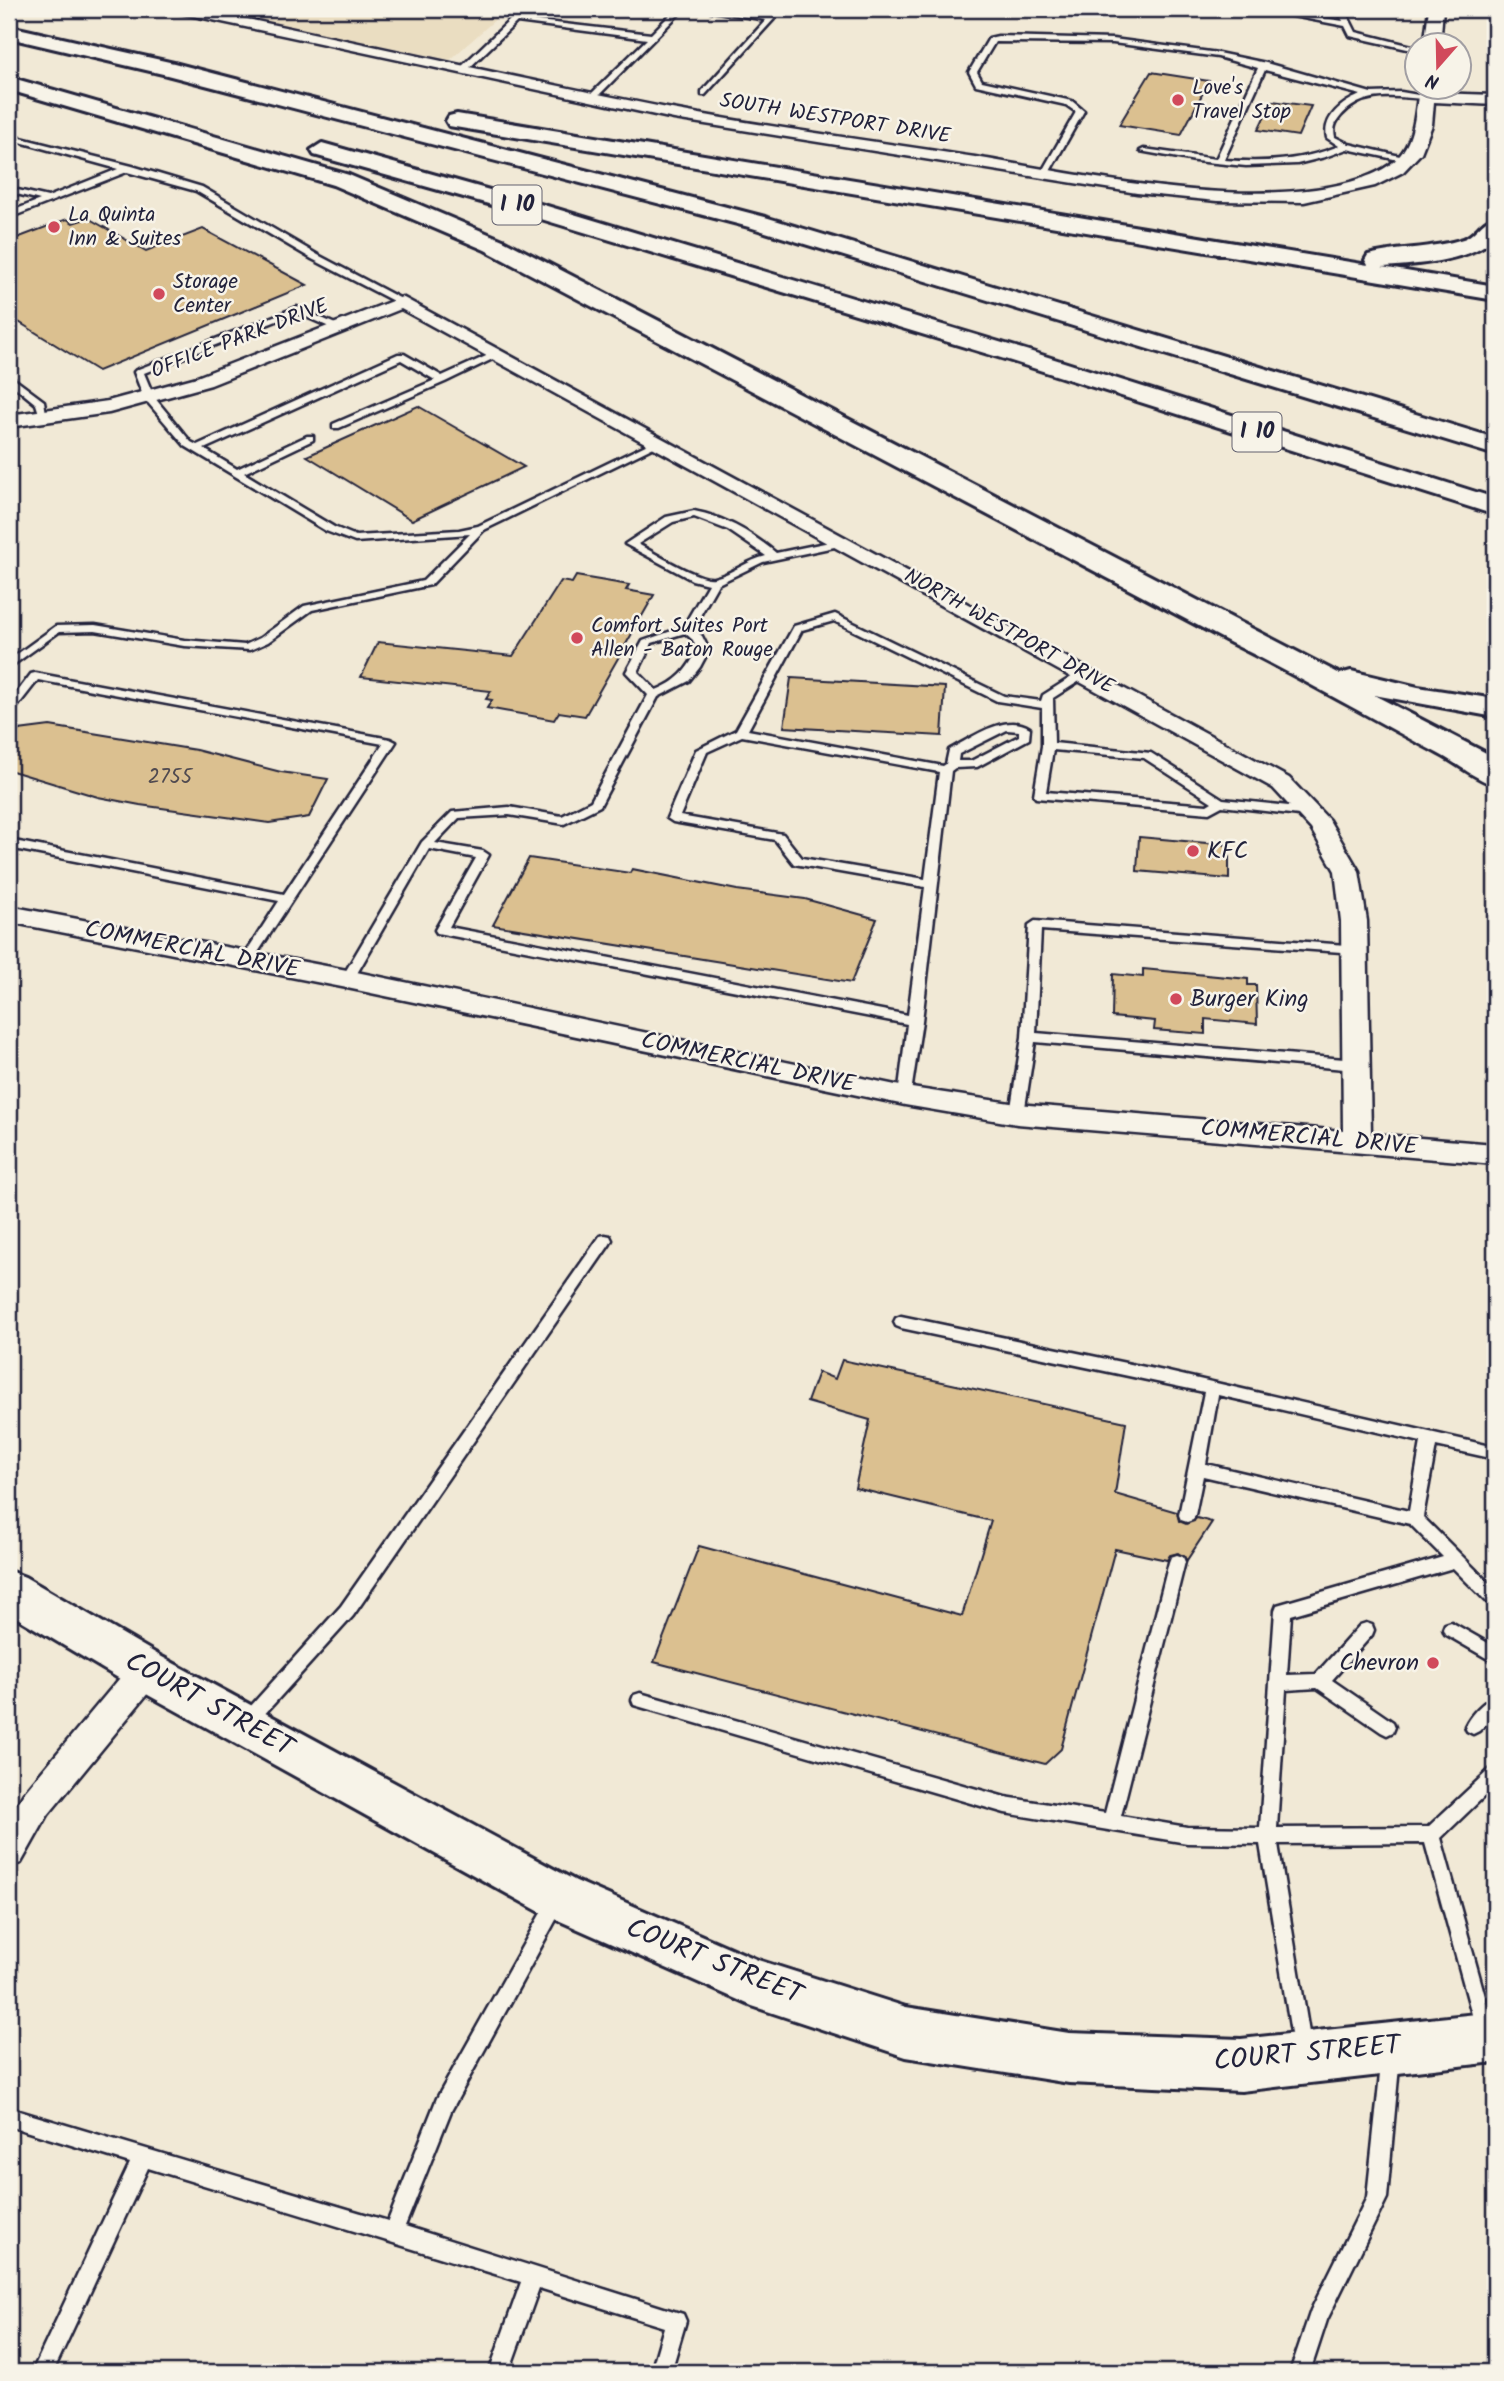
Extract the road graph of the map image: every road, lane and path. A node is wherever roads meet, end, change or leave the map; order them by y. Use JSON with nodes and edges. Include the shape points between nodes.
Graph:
{"nodes":[{"id":1,"x":183,"y":9,"type":"edge"},
{"id":2,"x":680,"y":9,"type":"edge"},
{"id":3,"x":703,"y":9,"type":"edge"},
{"id":4,"x":1346,"y":9,"type":"edge"},
{"id":5,"x":1354,"y":9,"type":"edge"},
{"id":6,"x":1436,"y":9,"type":"edge"},
{"id":7,"x":1286,"y":14,"type":"dead end"},
{"id":8,"x":1348,"y":24,"type":"junction"},
{"id":9,"x":9,"y":32,"type":"edge"},
{"id":10,"x":1434,"y":32,"type":"edge"},
{"id":11,"x":653,"y":37,"type":"junction"},
{"id":12,"x":1402,"y":46,"type":"edge"},
{"id":13,"x":1263,"y":65,"type":"junction"},
{"id":14,"x":166,"y":68,"type":"junction"},
{"id":15,"x":463,"y":69,"type":"junction"},
{"id":16,"x":9,"y":74,"type":"edge"},
{"id":17,"x":9,"y":83,"type":"edge"},
{"id":18,"x":705,"y":93,"type":"dead end"},
{"id":19,"x":1402,"y":93,"type":"edge"},
{"id":20,"x":1368,"y":94,"type":"junction"},
{"id":21,"x":592,"y":97,"type":"junction"},
{"id":22,"x":1472,"y":97,"type":"edge"},
{"id":23,"x":1495,"y":100,"type":"edge"},
{"id":24,"x":1426,"y":102,"type":"edge"},
{"id":25,"x":9,"y":137,"type":"edge"},
{"id":26,"x":1346,"y":146,"type":"junction"},
{"id":27,"x":1144,"y":151,"type":"dead end"},
{"id":28,"x":1405,"y":160,"type":"junction"},
{"id":29,"x":1219,"y":162,"type":"junction"},
{"id":30,"x":129,"y":168,"type":"junction"},
{"id":31,"x":1045,"y":173,"type":"junction"},
{"id":32,"x":9,"y":190,"type":"edge"},
{"id":33,"x":50,"y":200,"type":"junction"},
{"id":34,"x":9,"y":215,"type":"edge"},
{"id":35,"x":1495,"y":224,"type":"edge"},
{"id":36,"x":1322,"y":263,"type":"junction"},
{"id":37,"x":1495,"y":293,"type":"edge"},
{"id":38,"x":402,"y":302,"type":"junction"},
{"id":39,"x":337,"y":327,"type":"junction"},
{"id":40,"x":498,"y":354,"type":"junction"},
{"id":41,"x":9,"y":378,"type":"edge"},
{"id":42,"x":442,"y":380,"type":"junction"},
{"id":43,"x":149,"y":398,"type":"junction"},
{"id":44,"x":44,"y":418,"type":"junction"},
{"id":45,"x":9,"y":421,"type":"edge"},
{"id":46,"x":336,"y":426,"type":"dead end"},
{"id":47,"x":310,"y":438,"type":"dead end"},
{"id":48,"x":659,"y":442,"type":"junction"},
{"id":49,"x":1495,"y":447,"type":"edge"},
{"id":50,"x":196,"y":449,"type":"junction"},
{"id":51,"x":236,"y":473,"type":"junction"},
{"id":52,"x":1495,"y":507,"type":"edge"},
{"id":53,"x":481,"y":528,"type":"junction"},
{"id":54,"x":844,"y":542,"type":"junction"},
{"id":55,"x":774,"y":557,"type":"junction"},
{"id":56,"x":714,"y":582,"type":"junction"},
{"id":57,"x":687,"y":629,"type":"junction"},
{"id":58,"x":9,"y":665,"type":"edge"},
{"id":59,"x":1311,"y":670,"type":"junction"},
{"id":60,"x":1085,"y":673,"type":"junction"},
{"id":61,"x":654,"y":695,"type":"junction"},
{"id":62,"x":1047,"y":705,"type":"junction"},
{"id":63,"x":1495,"y":708,"type":"edge"},
{"id":64,"x":9,"y":710,"type":"edge"},
{"id":65,"x":1047,"y":720,"type":"junction"},
{"id":66,"x":1024,"y":728,"type":"junction"},
{"id":67,"x":741,"y":732,"type":"junction"},
{"id":68,"x":1048,"y":746,"type":"junction"},
{"id":69,"x":948,"y":767,"type":"junction"},
{"id":70,"x":1495,"y":775,"type":"edge"},
{"id":71,"x":1220,"y":802,"type":"junction"},
{"id":72,"x":1308,"y":812,"type":"junction"},
{"id":73,"x":9,"y":844,"type":"edge"},
{"id":74,"x":426,"y":845,"type":"junction"},
{"id":75,"x":932,"y":884,"type":"junction"},
{"id":76,"x":288,"y":899,"type":"junction"},
{"id":77,"x":9,"y":914,"type":"edge"},
{"id":78,"x":1355,"y":949,"type":"junction"},
{"id":79,"x":247,"y":960,"type":"junction"},
{"id":80,"x":347,"y":979,"type":"junction"},
{"id":81,"x":915,"y":1021,"type":"junction"},
{"id":82,"x":1029,"y":1037,"type":"junction"},
{"id":83,"x":1356,"y":1065,"type":"junction"},
{"id":84,"x":905,"y":1096,"type":"junction"},
{"id":85,"x":1017,"y":1114,"type":"junction"},
{"id":86,"x":1357,"y":1141,"type":"junction"},
{"id":87,"x":1495,"y":1154,"type":"edge"},
{"id":88,"x":605,"y":1240,"type":"dead end"},
{"id":89,"x":901,"y":1322,"type":"dead end"},
{"id":90,"x":1212,"y":1388,"type":"junction"},
{"id":91,"x":1429,"y":1439,"type":"junction"},
{"id":92,"x":1495,"y":1453,"type":"edge"},
{"id":93,"x":1197,"y":1468,"type":"junction"},
{"id":94,"x":1187,"y":1515,"type":"dead end"},
{"id":95,"x":1415,"y":1519,"type":"junction"},
{"id":96,"x":1456,"y":1560,"type":"junction"},
{"id":97,"x":1177,"y":1562,"type":"dead end"},
{"id":98,"x":9,"y":1590,"type":"edge"},
{"id":99,"x":1495,"y":1599,"type":"edge"},
{"id":100,"x":1451,"y":1629,"type":"dead end"},
{"id":101,"x":1366,"y":1630,"type":"dead end"},
{"id":102,"x":1495,"y":1656,"type":"edge"},
{"id":103,"x":146,"y":1671,"type":"junction"},
{"id":104,"x":1320,"y":1681,"type":"junction"},
{"id":105,"x":1278,"y":1683,"type":"junction"},
{"id":106,"x":640,"y":1700,"type":"dead end"},
{"id":107,"x":1495,"y":1704,"type":"edge"},
{"id":108,"x":245,"y":1724,"type":"junction"},
{"id":109,"x":1473,"y":1726,"type":"dead end"},
{"id":110,"x":1387,"y":1727,"type":"dead end"},
{"id":111,"x":1495,"y":1775,"type":"edge"},
{"id":112,"x":1111,"y":1823,"type":"junction"},
{"id":113,"x":1432,"y":1835,"type":"junction"},
{"id":114,"x":1268,"y":1836,"type":"junction"},
{"id":115,"x":9,"y":1851,"type":"edge"},
{"id":116,"x":559,"y":1897,"type":"junction"},
{"id":117,"x":1493,"y":2037,"type":"edge"},
{"id":118,"x":1391,"y":2048,"type":"junction"},
{"id":119,"x":1304,"y":2058,"type":"junction"},
{"id":120,"x":9,"y":2119,"type":"edge"},
{"id":121,"x":143,"y":2157,"type":"junction"},
{"id":122,"x":393,"y":2232,"type":"junction"},
{"id":123,"x":533,"y":2277,"type":"junction"},
{"id":124,"x":42,"y":2372,"type":"edge"},
{"id":125,"x":499,"y":2372,"type":"edge"},
{"id":126,"x":661,"y":2372,"type":"edge"},
{"id":127,"x":1300,"y":2372,"type":"edge"}],
"edges":[{"from":1,"to":15,"type":"street","name":"SOUTH WESTPORT DRIVE"},
{"from":2,"to":11,"type":"lane"},
{"from":3,"to":18,"type":"lane","via":[[771,18]]},
{"from":4,"to":5,"type":"lane"},
{"from":5,"to":8,"type":"lane","via":[[1343,15]]},
{"from":6,"to":10,"type":"street"},
{"from":7,"to":8,"type":"lane"},
{"from":8,"to":12,"type":"lane","via":[[1353,34]]},
{"from":9,"to":14,"type":"main road","number":"I 10"},
{"from":11,"to":15,"type":"lane","via":[[515,20]]},
{"from":11,"to":21,"type":"lane"},
{"from":13,"to":20,"type":"lane"},
{"from":13,"to":29,"type":"lane"},
{"from":13,"to":31,"type":"lane","via":[[1113,41],[992,40],[973,72],[979,83],[1069,103],[1080,111]]},
{"from":14,"to":36,"type":"main road","via":[[348,103]]},
{"from":14,"to":49,"type":"main road","number":"I 10","via":[[757,222]]},
{"from":15,"to":21,"type":"street","name":"SOUTH WESTPORT DRIVE"},
{"from":16,"to":52,"type":"main road","number":"I 10","via":[[344,155],[1020,356]]},
{"from":17,"to":59,"type":"main road","via":[[284,162],[421,212],[494,245]]},
{"from":19,"to":20,"type":"lane"},
{"from":20,"to":26,"type":"lane","via":[[1353,99],[1330,124],[1331,138]]},
{"from":21,"to":31,"type":"street","name":"SOUTH WESTPORT DRIVE"},
{"from":22,"to":23,"type":"street"},
{"from":24,"to":28,"type":"street","name":"SOUTH WESTPORT DRIVE","via":[[1415,150]]},
{"from":25,"to":30,"type":"lane"},
{"from":26,"to":28,"type":"lane"},
{"from":26,"to":29,"type":"lane","via":[[1293,163]]},
{"from":27,"to":29,"type":"lane"},
{"from":28,"to":31,"type":"street","name":"SOUTH WESTPORT DRIVE","via":[[1369,183],[1304,197],[1266,199],[1137,188]]},
{"from":30,"to":33,"type":"lane"},
{"from":30,"to":38,"type":"lane","via":[[199,190]]},
{"from":32,"to":33,"type":"lane"},
{"from":33,"to":34,"type":"lane"},
{"from":35,"to":36,"type":"main road","via":[[1476,243],[1420,257]]},
{"from":36,"to":37,"type":"main road"},
{"from":38,"to":39,"type":"street","name":"OFFICE PARK DRIVE"},
{"from":38,"to":40,"type":"street","name":"NORTH WESTPORT DRIVE"},
{"from":39,"to":43,"type":"street","name":"OFFICE PARK DRIVE","via":[[204,381]]},
{"from":39,"to":43,"type":"lane","via":[[297,310],[139,372]]},
{"from":40,"to":42,"type":"lane"},
{"from":40,"to":48,"type":"street","name":"NORTH WESTPORT DRIVE"},
{"from":41,"to":44,"type":"lane","via":[[41,403]]},
{"from":42,"to":46,"type":"lane"},
{"from":42,"to":50,"type":"lane","via":[[401,356]]},
{"from":43,"to":44,"type":"street","name":"OFFICE PARK DRIVE"},
{"from":43,"to":50,"type":"lane"},
{"from":44,"to":45,"type":"street","name":"OFFICE PARK DRIVE"},
{"from":47,"to":51,"type":"lane"},
{"from":48,"to":53,"type":"lane"},
{"from":48,"to":54,"type":"street","name":"NORTH WESTPORT DRIVE"},
{"from":50,"to":51,"type":"lane"},
{"from":51,"to":53,"type":"lane","via":[[355,539]]},
{"from":53,"to":58,"type":"lane","via":[[428,583],[308,608],[246,648],[95,628],[56,629]]},
{"from":54,"to":55,"type":"lane"},
{"from":54,"to":60,"type":"street","name":"NORTH WESTPORT DRIVE"},
{"from":55,"to":56,"type":"lane"},
{"from":55,"to":56,"type":"lane","via":[[763,546],[698,513],[680,515],[631,544],[696,578]]},
{"from":56,"to":57,"type":"lane"},
{"from":57,"to":61,"type":"lane","via":[[703,650],[692,675]]},
{"from":57,"to":61,"type":"lane","via":[[648,641],[632,672]]},
{"from":59,"to":63,"type":"main road","via":[[1418,696]]},
{"from":59,"to":70,"type":"main road"},
{"from":60,"to":62,"type":"lane","via":[[1047,697]]},
{"from":60,"to":72,"type":"street","name":"NORTH WESTPORT DRIVE","via":[[1281,783]]},
{"from":61,"to":74,"type":"lane","via":[[596,803],[564,820],[509,811],[456,815]]},
{"from":62,"to":65,"type":"lane"},
{"from":62,"to":67,"type":"lane","via":[[1001,699],[835,617],[798,628]]},
{"from":64,"to":76,"type":"lane","via":[[35,676],[390,742]]},
{"from":65,"to":66,"type":"lane"},
{"from":65,"to":68,"type":"lane"},
{"from":66,"to":69,"type":"lane","via":[[1025,737],[973,764]]},
{"from":66,"to":69,"type":"lane","via":[[1005,726],[953,752]]},
{"from":67,"to":69,"type":"lane"},
{"from":67,"to":75,"type":"lane","via":[[702,750],[673,818],[779,837],[798,861]]},
{"from":68,"to":71,"type":"lane","via":[[1147,755]]},
{"from":68,"to":71,"type":"lane","via":[[1040,795],[1209,809]]},
{"from":69,"to":75,"type":"lane"},
{"from":71,"to":72,"type":"lane"},
{"from":72,"to":78,"type":"street","name":"NORTH WESTPORT DRIVE","via":[[1321,825],[1347,871]]},
{"from":73,"to":76,"type":"lane"},
{"from":74,"to":80,"type":"lane"},
{"from":74,"to":81,"type":"lane","via":[[483,855],[441,930]]},
{"from":75,"to":81,"type":"lane"},
{"from":76,"to":79,"type":"lane"},
{"from":77,"to":79,"type":"street","name":"COMMERCIAL DRIVE"},
{"from":78,"to":82,"type":"lane","via":[[1035,925]]},
{"from":78,"to":83,"type":"street","name":"NORTH WESTPORT DRIVE"},
{"from":79,"to":80,"type":"street","name":"COMMERCIAL DRIVE"},
{"from":80,"to":84,"type":"street","name":"COMMERCIAL DRIVE"},
{"from":81,"to":84,"type":"lane"},
{"from":82,"to":83,"type":"lane"},
{"from":82,"to":85,"type":"lane"},
{"from":83,"to":86,"type":"street","name":"NORTH WESTPORT DRIVE"},
{"from":84,"to":85,"type":"street","name":"COMMERCIAL DRIVE"},
{"from":85,"to":86,"type":"street","name":"COMMERCIAL DRIVE"},
{"from":86,"to":87,"type":"street","name":"COMMERCIAL DRIVE"},
{"from":88,"to":108,"type":"lane","via":[[347,1611]]},
{"from":89,"to":90,"type":"lane"},
{"from":90,"to":91,"type":"lane"},
{"from":90,"to":93,"type":"lane"},
{"from":91,"to":92,"type":"lane"},
{"from":91,"to":95,"type":"lane"},
{"from":93,"to":94,"type":"lane"},
{"from":93,"to":95,"type":"lane"},
{"from":95,"to":96,"type":"lane"},
{"from":96,"to":99,"type":"lane"},
{"from":96,"to":105,"type":"lane","via":[[1283,1610]]},
{"from":97,"to":112,"type":"lane"},
{"from":98,"to":103,"type":"main road","name":"COURT STREET"},
{"from":100,"to":102,"type":"lane"},
{"from":101,"to":104,"type":"lane"},
{"from":103,"to":108,"type":"main road","name":"COURT STREET"},
{"from":103,"to":115,"type":"street","via":[[36,1804]]},
{"from":104,"to":105,"type":"lane"},
{"from":104,"to":110,"type":"lane"},
{"from":105,"to":114,"type":"lane"},
{"from":106,"to":112,"type":"lane","via":[[1005,1805]]},
{"from":107,"to":109,"type":"lane"},
{"from":108,"to":116,"type":"main road","name":"COURT STREET"},
{"from":111,"to":113,"type":"lane"},
{"from":112,"to":114,"type":"lane","via":[[1187,1835]]},
{"from":113,"to":114,"type":"lane"},
{"from":113,"to":117,"type":"lane"},
{"from":114,"to":119,"type":"lane"},
{"from":116,"to":119,"type":"main road","name":"COURT STREET","via":[[752,1982],[906,2032],[1069,2058],[1241,2065]]},
{"from":116,"to":122,"type":"lane","via":[[444,2105]]},
{"from":117,"to":118,"type":"main road","name":"COURT STREET"},
{"from":118,"to":119,"type":"main road","name":"COURT STREET"},
{"from":118,"to":127,"type":"lane","via":[[1377,2198],[1318,2317]]},
{"from":120,"to":121,"type":"lane"},
{"from":121,"to":122,"type":"lane"},
{"from":121,"to":124,"type":"lane"},
{"from":122,"to":123,"type":"lane"},
{"from":123,"to":125,"type":"lane"},
{"from":123,"to":126,"type":"lane","via":[[676,2321]]}]}
